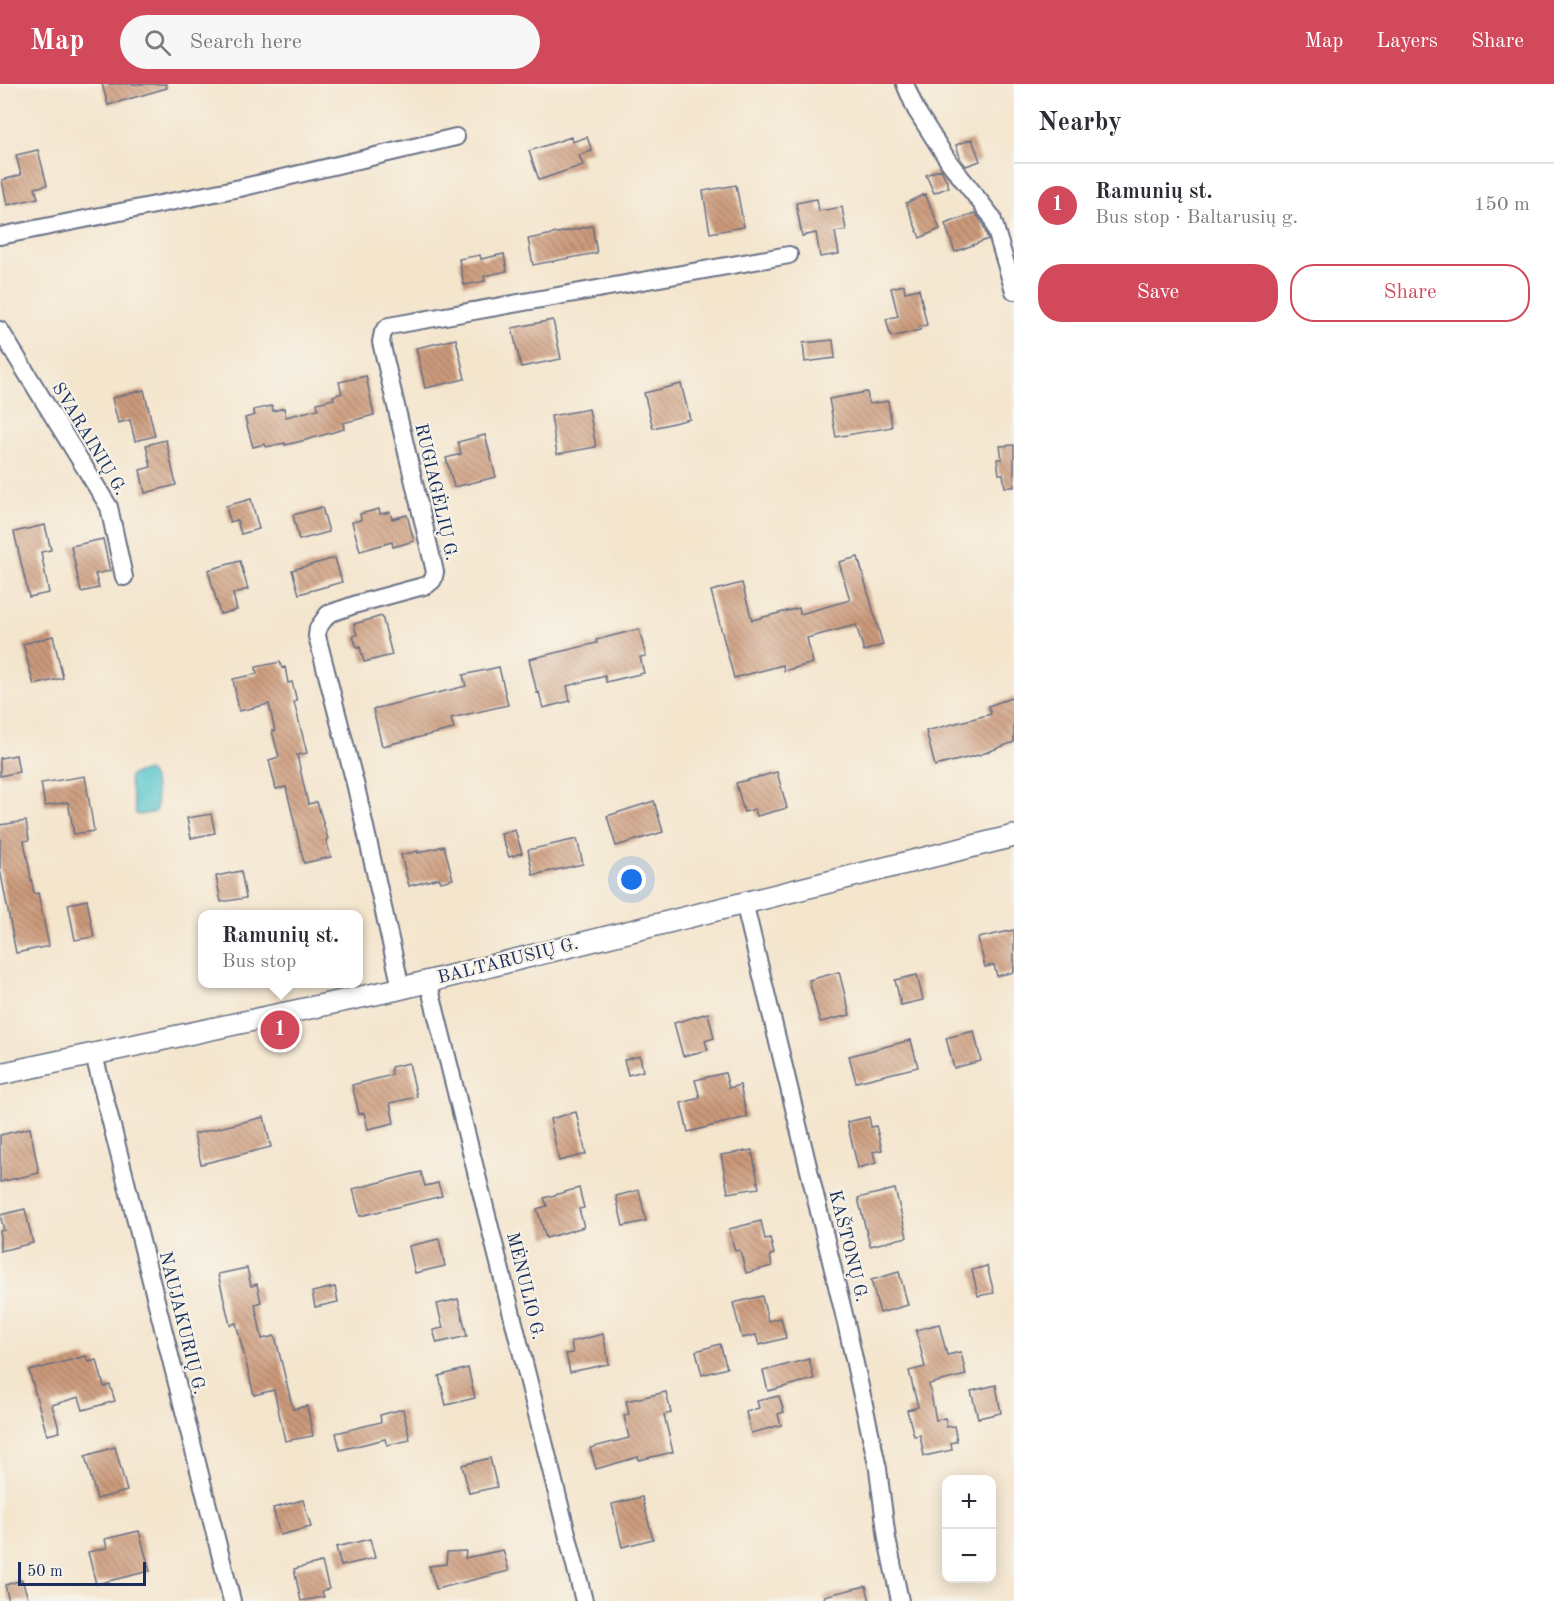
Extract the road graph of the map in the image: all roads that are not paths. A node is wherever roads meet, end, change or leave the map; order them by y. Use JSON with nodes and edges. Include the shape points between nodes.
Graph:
{"nodes":[{"id":1,"x":905,"y":84,"type":"edge"},
{"id":2,"x":456,"y":137,"type":"dead end"},
{"id":3,"x":0,"y":236,"type":"edge"},
{"id":4,"x":789,"y":255,"type":"dead end"},
{"id":5,"x":1014,"y":291,"type":"edge"},
{"id":6,"x":0,"y":330,"type":"edge"},
{"id":7,"x":124,"y":577,"type":"dead end"},
{"id":8,"x":1014,"y":836,"type":"edge"},
{"id":9,"x":744,"y":902,"type":"junction"},
{"id":10,"x":428,"y":981,"type":"junction"},
{"id":11,"x":401,"y":988,"type":"junction"},
{"id":12,"x":94,"y":1055,"type":"junction"},
{"id":13,"x":0,"y":1074,"type":"edge"},
{"id":14,"x":232,"y":1601,"type":"edge"},
{"id":15,"x":584,"y":1601,"type":"edge"},
{"id":16,"x":900,"y":1601,"type":"edge"}],
"edges":[{"from":1,"to":5,"type":"street","via":[[916,110],[949,162],[992,216]]},
{"from":2,"to":3,"type":"street","via":[[240,188]]},
{"from":4,"to":11,"type":"street","name":"RUGIAGĖLIŲ G.","via":[[389,326],[383,332],[381,342],[435,572],[427,585],[328,614],[317,636]]},
{"from":6,"to":7,"type":"street","name":"SVARAINIŲ G.","via":[[109,507]]},
{"from":8,"to":9,"type":"main road","name":"BALTARUSIŲ G."},
{"from":9,"to":10,"type":"main road","name":"BALTARUSIŲ G."},
{"from":9,"to":16,"type":"street","name":"KAŠTONŲ G.","via":[[847,1327],[878,1469]]},
{"from":10,"to":11,"type":"main road","name":"BALTARUSIŲ G."},
{"from":10,"to":15,"type":"street","name":"MĖNULIO G."},
{"from":11,"to":12,"type":"main road","name":"BALTARUSIŲ G."},
{"from":12,"to":13,"type":"main road","name":"BALTARUSIŲ G."},
{"from":12,"to":14,"type":"street","name":"NAUJAKURIŲ G."}]}
